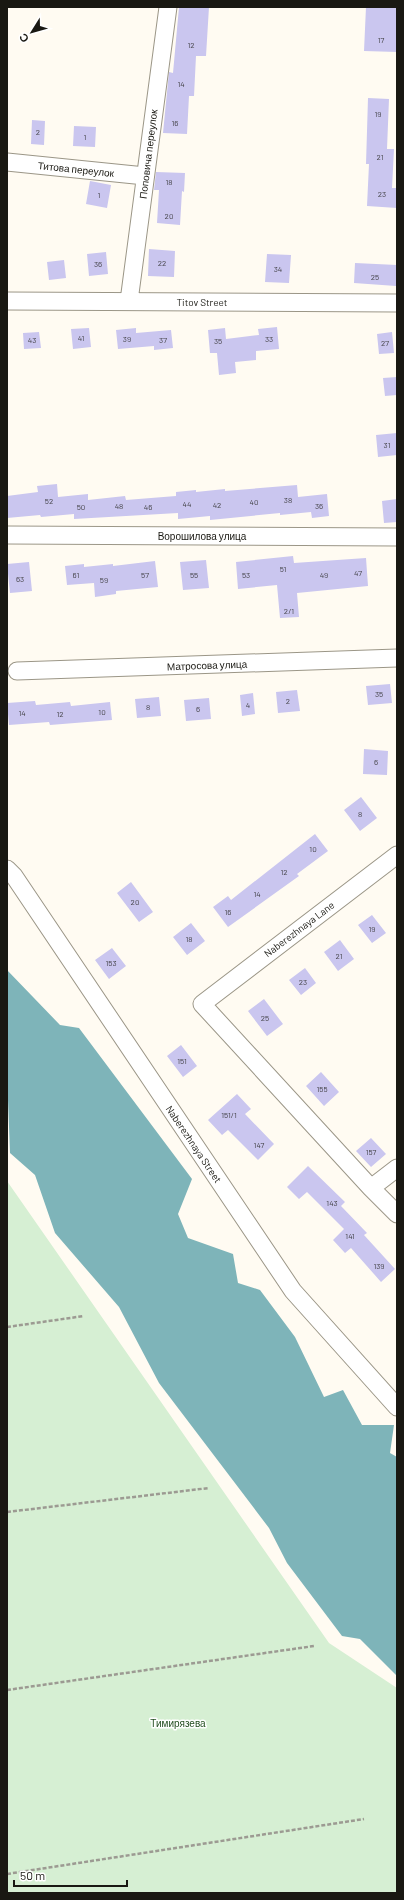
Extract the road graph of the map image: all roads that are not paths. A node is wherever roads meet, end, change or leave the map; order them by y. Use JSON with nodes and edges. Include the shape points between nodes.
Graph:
{"nodes":[{"id":1,"x":168,"y":7,"type":"edge"},
{"id":2,"x":7,"y":162,"type":"edge"},
{"id":3,"x":145,"y":176,"type":"junction"},
{"id":4,"x":7,"y":301,"type":"edge"},
{"id":5,"x":129,"y":301,"type":"junction"},
{"id":6,"x":397,"y":302,"type":"edge"},
{"id":7,"x":7,"y":535,"type":"edge"},
{"id":8,"x":397,"y":537,"type":"edge"},
{"id":9,"x":397,"y":658,"type":"edge"},
{"id":10,"x":17,"y":671,"type":"dead end"},
{"id":11,"x":397,"y":855,"type":"edge"},
{"id":12,"x":7,"y":869,"type":"edge"},
{"id":13,"x":397,"y":1168,"type":"edge"},
{"id":14,"x":371,"y":1188,"type":"junction"},
{"id":15,"x":397,"y":1214,"type":"edge"},
{"id":16,"x":397,"y":1407,"type":"edge"}],
"edges":[{"from":1,"to":3,"type":"street","name":"Поповича переулок"},
{"from":2,"to":3,"type":"street","name":"Титова переулок"},
{"from":3,"to":5,"type":"street","name":"Поповича переулок"},
{"from":4,"to":5,"type":"street","name":"Titov Street"},
{"from":5,"to":6,"type":"street","name":"Titov Street"},
{"from":7,"to":8,"type":"street","name":"Ворошилова улица"},
{"from":9,"to":10,"type":"street","name":"Матросова улица"},
{"from":11,"to":14,"type":"street","name":"Naberezhnaya Lane","via":[[202,1004]]},
{"from":12,"to":16,"type":"street","name":"Naberezhnaya Street","via":[[293,1291]]},
{"from":13,"to":14,"type":"street"},
{"from":14,"to":15,"type":"street"}]}
